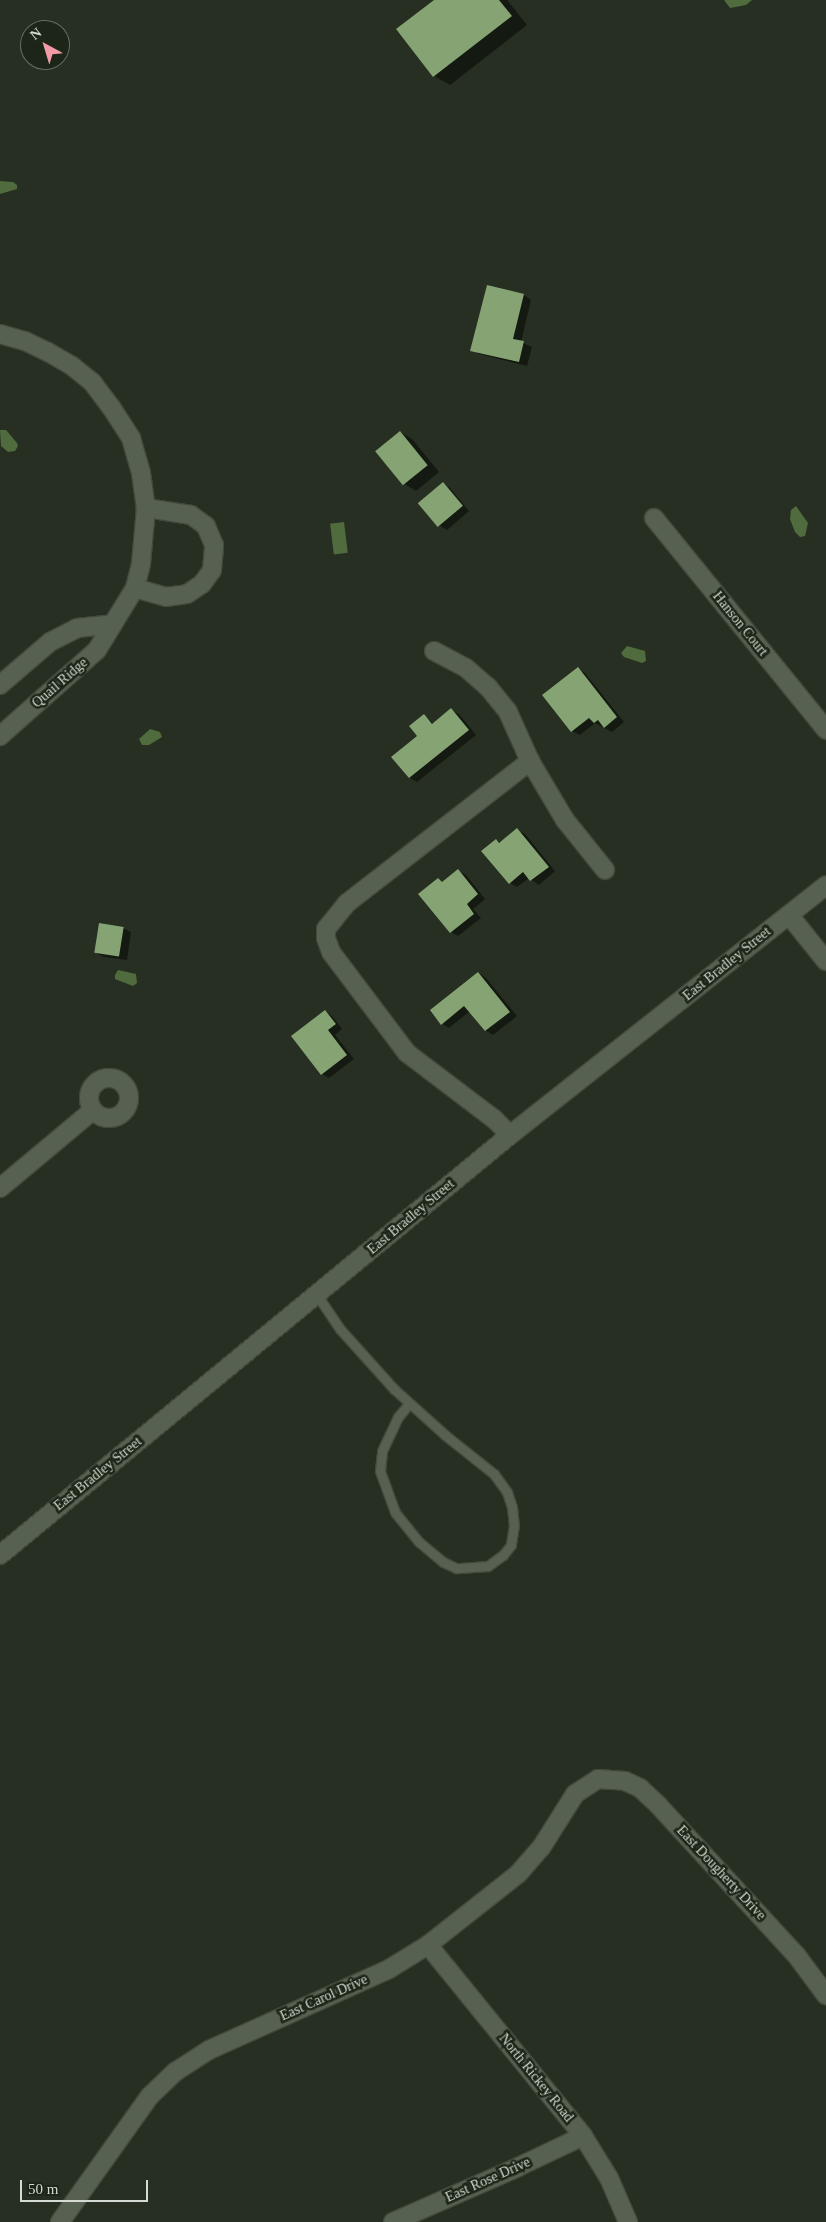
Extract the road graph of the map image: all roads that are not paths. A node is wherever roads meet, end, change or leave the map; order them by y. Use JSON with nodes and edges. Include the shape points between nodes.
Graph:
{"nodes":[{"id":1,"x":0,"y":334,"type":"edge"},
{"id":2,"x":146,"y":508,"type":"junction"},
{"id":3,"x":654,"y":518,"type":"dead end"},
{"id":4,"x":135,"y":588,"type":"junction"},
{"id":5,"x":113,"y":624,"type":"junction"},
{"id":6,"x":434,"y":651,"type":"dead end"},
{"id":7,"x":0,"y":685,"type":"edge"},
{"id":8,"x":826,"y":730,"type":"edge"},
{"id":9,"x":0,"y":736,"type":"edge"},
{"id":10,"x":530,"y":761,"type":"junction"},
{"id":11,"x":605,"y":870,"type":"dead end"},
{"id":12,"x":826,"y":885,"type":"edge"},
{"id":13,"x":789,"y":915,"type":"junction"},
{"id":14,"x":826,"y":961,"type":"edge"},
{"id":15,"x":92,"y":1111,"type":"dead end"},
{"id":16,"x":510,"y":1135,"type":"junction"},
{"id":17,"x":0,"y":1188,"type":"edge"},
{"id":18,"x":317,"y":1295,"type":"junction"},
{"id":19,"x":409,"y":1404,"type":"junction"},
{"id":20,"x":0,"y":1555,"type":"edge"},
{"id":21,"x":598,"y":1780,"type":"joint"},
{"id":22,"x":428,"y":1945,"type":"junction"},
{"id":23,"x":826,"y":1995,"type":"edge"},
{"id":24,"x":583,"y":2136,"type":"junction"},
{"id":25,"x":60,"y":2222,"type":"edge"},
{"id":26,"x":393,"y":2222,"type":"edge"},
{"id":27,"x":628,"y":2222,"type":"edge"}],
"edges":[{"from":1,"to":2,"type":"street","name":"Quail Ridge","via":[[48,352],[92,382],[130,438],[141,473]]},
{"from":2,"to":4,"type":"street","name":"Quail Ridge","via":[[144,548]]},
{"from":2,"to":4,"type":"street","via":[[191,515],[206,526],[214,545],[212,570],[202,584],[187,594],[166,597]]},
{"from":3,"to":8,"type":"street","name":"Hanson Court"},
{"from":4,"to":5,"type":"street","name":"Quail Ridge"},
{"from":5,"to":7,"type":"street","via":[[77,628],[50,642]]},
{"from":5,"to":9,"type":"street","name":"Quail Ridge","via":[[97,650]]},
{"from":6,"to":10,"type":"street","via":[[466,668],[488,687],[508,712]]},
{"from":10,"to":11,"type":"street","via":[[564,820]]},
{"from":10,"to":16,"type":"street","via":[[347,903],[326,929],[332,952],[407,1053],[494,1119]]},
{"from":12,"to":13,"type":"street","name":"East Bradley Street"},
{"from":13,"to":14,"type":"street"},
{"from":13,"to":16,"type":"street","name":"East Bradley Street"},
{"from":15,"to":17,"type":"street"},
{"from":16,"to":18,"type":"street","name":"East Bradley Street"},
{"from":18,"to":19,"type":"lane","via":[[340,1329]]},
{"from":18,"to":20,"type":"street","name":"East Bradley Street"},
{"from":19,"to":19,"type":"lane","via":[[494,1474],[507,1492],[514,1525],[511,1545],[488,1566],[456,1568],[443,1562],[419,1542],[395,1512],[380,1471],[382,1451],[398,1417]]},
{"from":21,"to":22,"type":"street","name":"East Carol Drive","via":[[576,1794],[541,1848],[518,1874]]},
{"from":21,"to":23,"type":"street","name":"East Dougherty Drive","via":[[625,1781],[640,1788],[797,1956]]},
{"from":22,"to":24,"type":"street","name":"North Rickey Road"},
{"from":22,"to":25,"type":"street","name":"East Carol Drive","via":[[389,1969],[209,2050],[174,2072],[150,2096]]},
{"from":24,"to":26,"type":"street","name":"East Rose Drive"},
{"from":24,"to":27,"type":"street","name":"North Rickey Road","via":[[609,2178]]}]}
